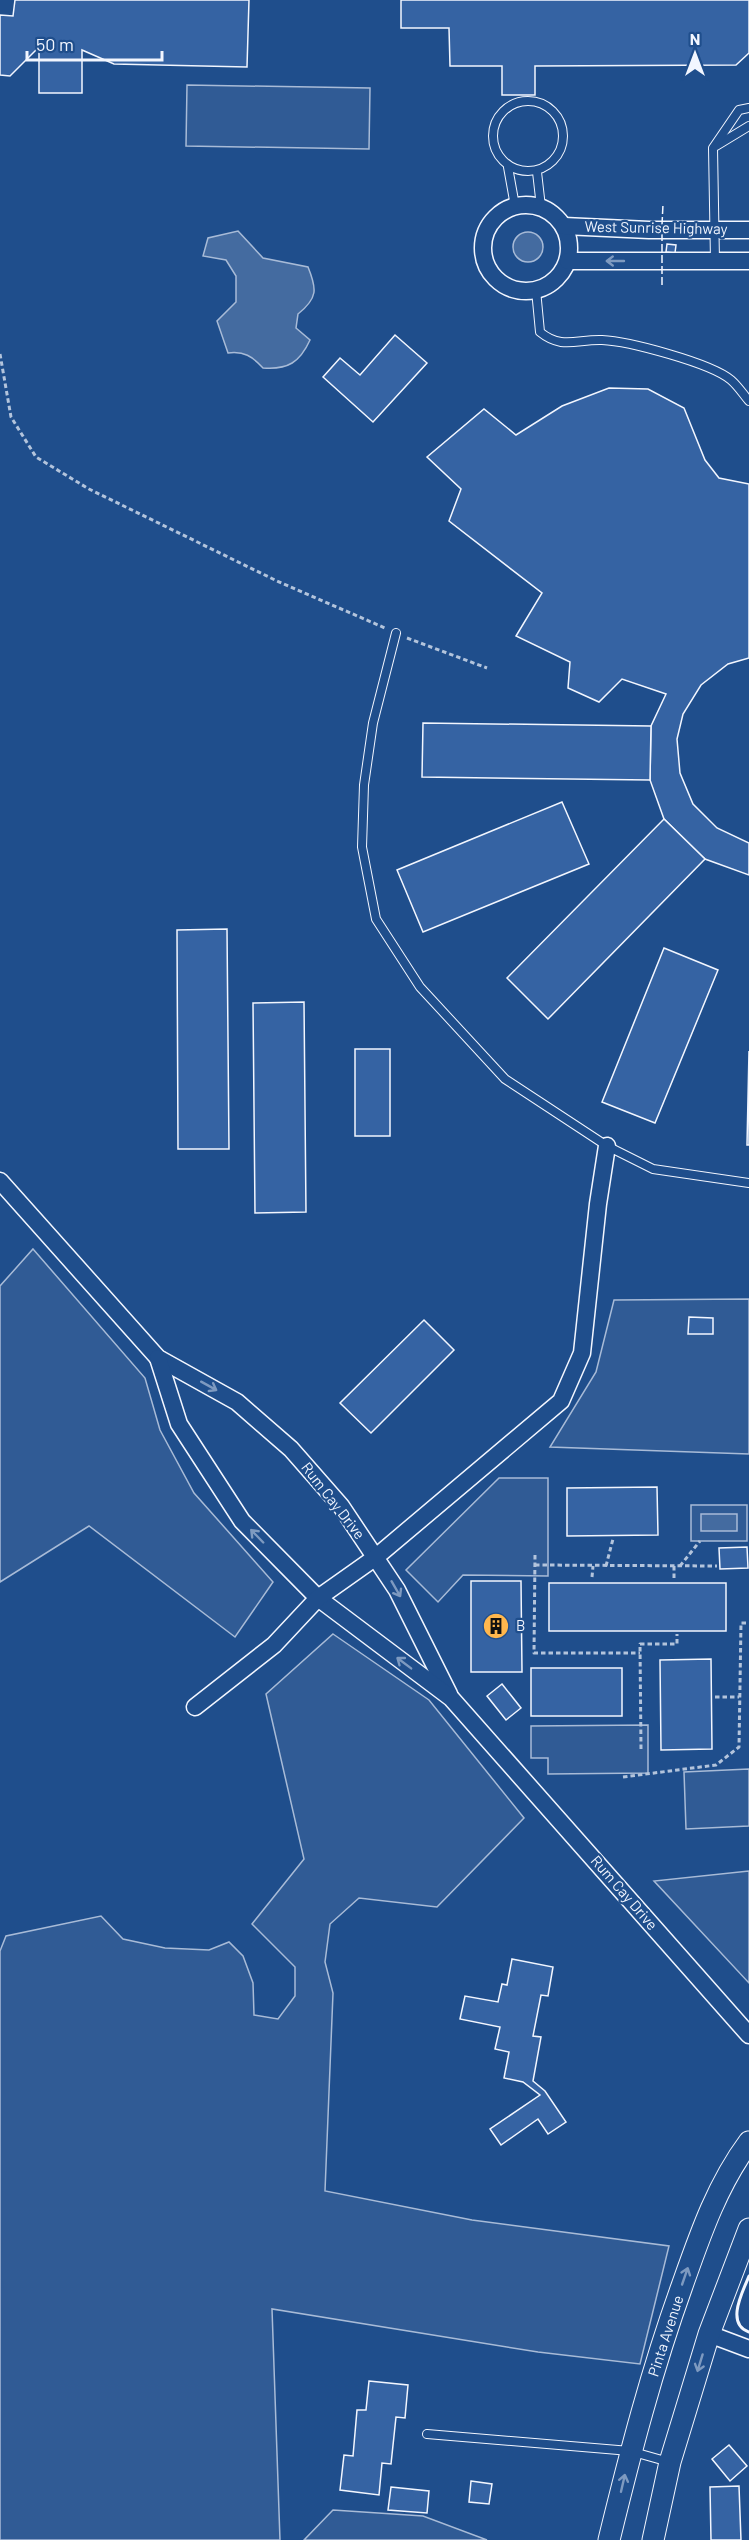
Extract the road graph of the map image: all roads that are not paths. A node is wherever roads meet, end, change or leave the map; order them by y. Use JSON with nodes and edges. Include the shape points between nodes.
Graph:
{"nodes":[{"id":1,"x":749,"y":108,"type":"edge"},
{"id":2,"x":749,"y":126,"type":"edge"},
{"id":3,"x":713,"y":148,"type":"junction"},
{"id":4,"x":508,"y":167,"type":"junction"},
{"id":5,"x":537,"y":172,"type":"junction"},
{"id":6,"x":515,"y":206,"type":"junction"},
{"id":7,"x":541,"y":207,"type":"junction"},
{"id":8,"x":564,"y":226,"type":"junction"},
{"id":9,"x":714,"y":230,"type":"junction"},
{"id":10,"x":749,"y":230,"type":"edge"},
{"id":11,"x":568,"y":261,"type":"junction"},
{"id":12,"x":715,"y":261,"type":"junction"},
{"id":13,"x":749,"y":261,"type":"edge"},
{"id":14,"x":536,"y":290,"type":"junction"},
{"id":15,"x":749,"y":401,"type":"edge"},
{"id":16,"x":396,"y":633,"type":"road end"},
{"id":17,"x":607,"y":1146,"type":"junction"},
{"id":18,"x":0,"y":1181,"type":"edge"},
{"id":19,"x":749,"y":1183,"type":"edge"},
{"id":20,"x":158,"y":1358,"type":"junction"},
{"id":21,"x":376,"y":1557,"type":"junction"},
{"id":22,"x":318,"y":1598,"type":"junction"},
{"id":23,"x":451,"y":1698,"type":"junction"},
{"id":24,"x":195,"y":1707,"type":"dead end"},
{"id":25,"x":749,"y":2034,"type":"edge"},
{"id":26,"x":749,"y":2142,"type":"edge"},
{"id":27,"x":749,"y":2229,"type":"edge"},
{"id":28,"x":709,"y":2334,"type":"junction"},
{"id":29,"x":749,"y":2349,"type":"edge"},
{"id":30,"x":427,"y":2434,"type":"dead end"},
{"id":31,"x":630,"y":2451,"type":"junction"},
{"id":32,"x":670,"y":2462,"type":"junction"},
{"id":33,"x":609,"y":2540,"type":"edge"},
{"id":34,"x":652,"y":2540,"type":"edge"}],
"edges":[{"from":1,"to":3,"type":"lane","via":[[739,110]]},
{"from":2,"to":3,"type":"lane"},
{"from":3,"to":9,"type":"lane"},
{"from":4,"to":5,"type":"lane"},
{"from":4,"to":5,"type":"lane","via":[[495,152],[492,131],[500,113],[516,102],[535,101],[553,110],[563,126],[564,145],[554,162]]},
{"from":4,"to":6,"type":"lane"},
{"from":5,"to":7,"type":"lane"},
{"from":6,"to":7,"type":"street"},
{"from":6,"to":14,"type":"street","via":[[491,223],[484,236],[485,258],[495,277],[507,286],[521,291]]},
{"from":7,"to":8,"type":"street","name":"West Sunrise Highway"},
{"from":8,"to":9,"type":"street","name":"West Sunrise Highway"},
{"from":8,"to":11,"type":"street","name":"West Sunrise Highway","via":[[570,243]]},
{"from":9,"to":10,"type":"street","name":"West Sunrise Highway"},
{"from":9,"to":12,"type":"lane"},
{"from":12,"to":11,"type":"street","one_way":true},
{"from":11,"to":14,"type":"street","via":[[561,274]]},
{"from":12,"to":13,"type":"street"},
{"from":14,"to":15,"type":"lane","via":[[540,332],[550,341],[603,340],[683,357],[730,379]]},
{"from":16,"to":17,"type":"lane","via":[[373,723],[364,785],[362,847],[376,919],[420,987],[505,1079]]},
{"from":17,"to":19,"type":"lane","via":[[653,1169]]},
{"from":17,"to":21,"type":"street","via":[[582,1353],[561,1401]]},
{"from":18,"to":20,"type":"street","name":"Rum Cay Drive"},
{"from":20,"to":21,"type":"street","name":"Rum Cay Drive","one_way":true,"via":[[237,1402],[291,1449],[341,1506]]},
{"from":22,"to":20,"type":"street","name":"Rum Cay Drive","one_way":true,"via":[[242,1521],[179,1424]]},
{"from":21,"to":22,"type":"street"},
{"from":21,"to":23,"type":"street","name":"Rum Cay Drive","one_way":true,"via":[[397,1590]]},
{"from":23,"to":22,"type":"street","name":"Rum Cay Drive","one_way":true},
{"from":22,"to":24,"type":"street","via":[[274,1645]]},
{"from":23,"to":25,"type":"street","name":"Rum Cay Drive"},
{"from":31,"to":26,"type":"street","name":"Pinta Avenue","one_way":true,"via":[[697,2242],[731,2167]]},
{"from":27,"to":28,"type":"street"},
{"from":28,"to":29,"type":"street"},
{"from":28,"to":32,"type":"street","one_way":true},
{"from":30,"to":31,"type":"lane"},
{"from":31,"to":32,"type":"lane"},
{"from":33,"to":31,"type":"street","name":"Pinta Avenue","one_way":true},
{"from":32,"to":34,"type":"street"}]}
